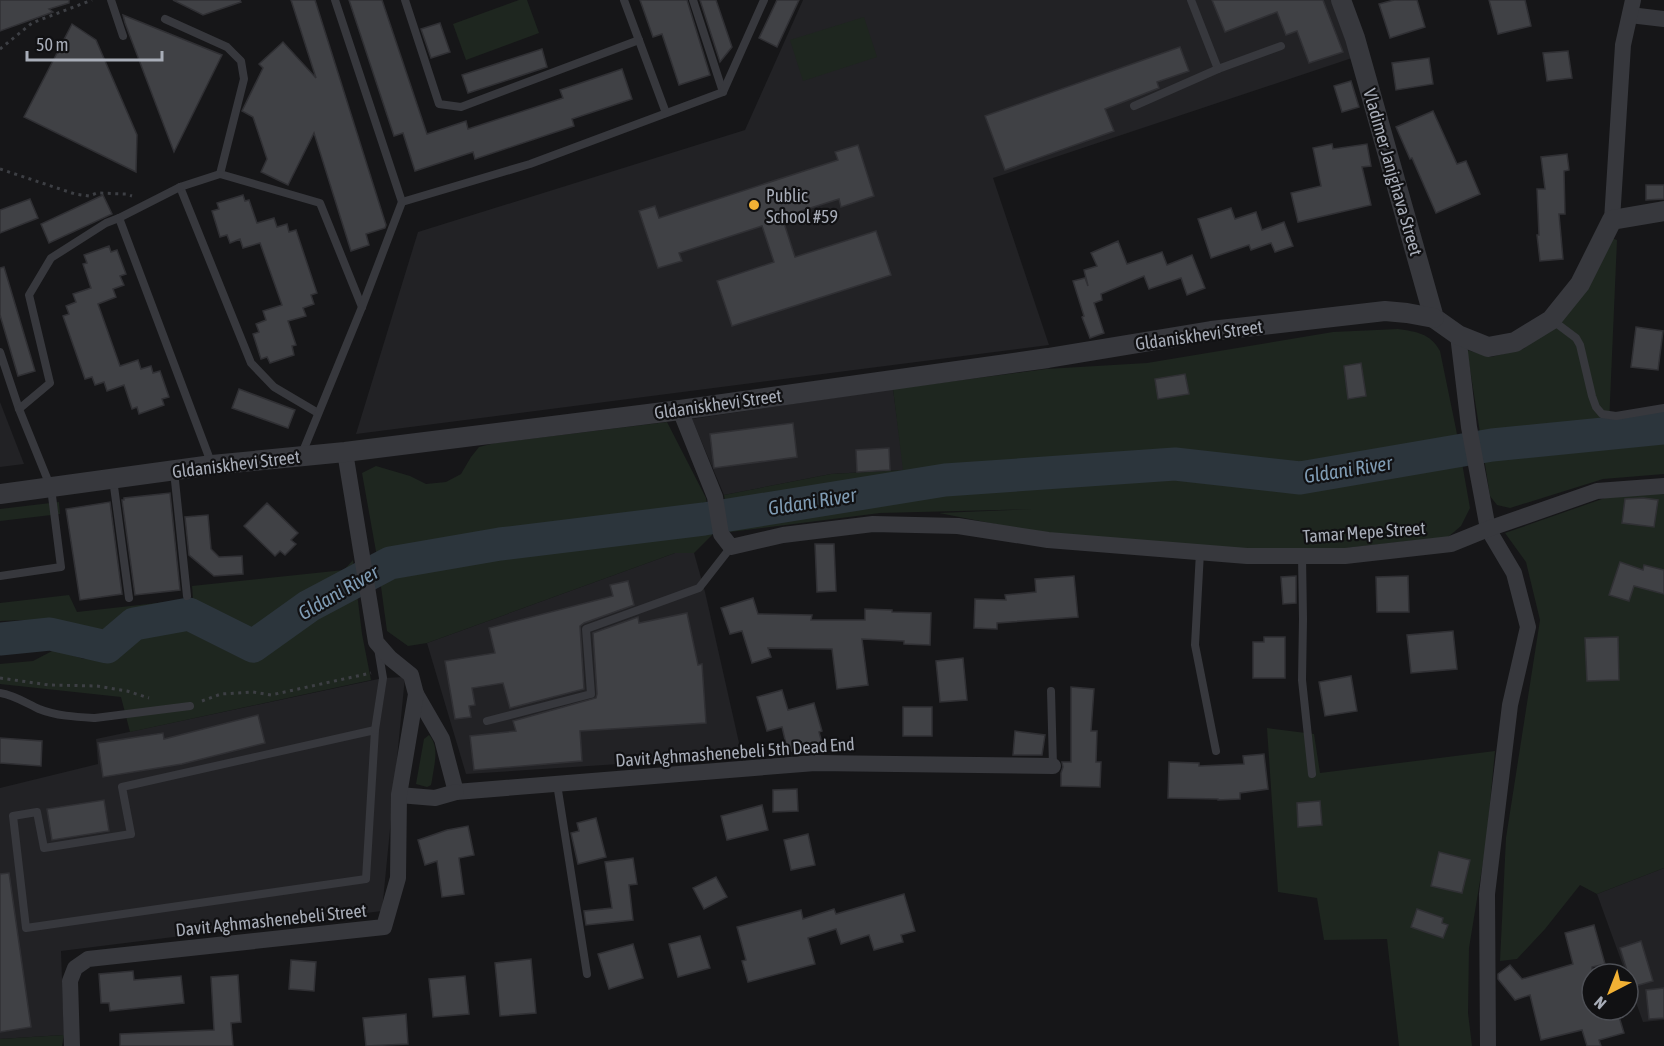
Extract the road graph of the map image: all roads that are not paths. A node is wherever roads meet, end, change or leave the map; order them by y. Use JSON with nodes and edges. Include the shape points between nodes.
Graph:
{"nodes":[{"id":1,"x":111,"y":0,"type":"edge"},
{"id":2,"x":334,"y":0,"type":"edge"},
{"id":3,"x":405,"y":0,"type":"edge"},
{"id":4,"x":624,"y":0,"type":"edge"},
{"id":5,"x":693,"y":0,"type":"edge"},
{"id":6,"x":764,"y":0,"type":"edge"},
{"id":7,"x":1191,"y":0,"type":"edge"},
{"id":8,"x":1341,"y":0,"type":"edge"},
{"id":9,"x":1632,"y":7,"type":"edge"},
{"id":10,"x":165,"y":19,"type":"dead end"},
{"id":11,"x":1664,"y":19,"type":"edge"},
{"id":12,"x":123,"y":36,"type":"dead end"},
{"id":13,"x":639,"y":40,"type":"junction"},
{"id":14,"x":1281,"y":46,"type":"dead end"},
{"id":15,"x":1218,"y":69,"type":"junction"},
{"id":16,"x":723,"y":92,"type":"junction"},
{"id":17,"x":1134,"y":106,"type":"dead end"},
{"id":18,"x":666,"y":113,"type":"junction"},
{"id":19,"x":220,"y":174,"type":"junction"},
{"id":20,"x":180,"y":187,"type":"junction"},
{"id":21,"x":402,"y":202,"type":"junction"},
{"id":22,"x":1664,"y":211,"type":"edge"},
{"id":23,"x":119,"y":218,"type":"junction"},
{"id":24,"x":1612,"y":220,"type":"junction"},
{"id":25,"x":362,"y":307,"type":"junction"},
{"id":26,"x":1434,"y":318,"type":"junction"},
{"id":27,"x":1551,"y":320,"type":"junction"},
{"id":28,"x":1458,"y":335,"type":"junction"},
{"id":29,"x":0,"y":352,"type":"edge"},
{"id":30,"x":1664,"y":408,"type":"edge"},
{"id":31,"x":20,"y":409,"type":"junction"},
{"id":32,"x":680,"y":410,"type":"junction"},
{"id":33,"x":318,"y":413,"type":"junction"},
{"id":34,"x":345,"y":452,"type":"junction"},
{"id":35,"x":301,"y":456,"type":"junction"},
{"id":36,"x":212,"y":465,"type":"junction"},
{"id":37,"x":174,"y":471,"type":"junction"},
{"id":38,"x":113,"y":479,"type":"junction"},
{"id":39,"x":1664,"y":486,"type":"edge"},
{"id":40,"x":51,"y":488,"type":"junction"},
{"id":41,"x":0,"y":494,"type":"edge"},
{"id":42,"x":1488,"y":529,"type":"junction"},
{"id":43,"x":731,"y":548,"type":"junction"},
{"id":44,"x":1200,"y":552,"type":"junction"},
{"id":45,"x":1302,"y":556,"type":"junction"},
{"id":46,"x":0,"y":576,"type":"edge"},
{"id":47,"x":187,"y":596,"type":"dead end"},
{"id":48,"x":129,"y":598,"type":"dead end"},
{"id":49,"x":376,"y":637,"type":"junction"},
{"id":50,"x":1051,"y":691,"type":"dead end"},
{"id":51,"x":0,"y":693,"type":"edge"},
{"id":52,"x":416,"y":694,"type":"junction"},
{"id":53,"x":190,"y":706,"type":"road end"},
{"id":54,"x":487,"y":721,"type":"dead end"},
{"id":55,"x":375,"y":730,"type":"junction"},
{"id":56,"x":1216,"y":751,"type":"dead end"},
{"id":57,"x":1053,"y":766,"type":"joint"},
{"id":58,"x":1312,"y":774,"type":"dead end"},
{"id":59,"x":557,"y":784,"type":"junction"},
{"id":60,"x":456,"y":792,"type":"junction"},
{"id":61,"x":399,"y":795,"type":"junction"},
{"id":62,"x":587,"y":974,"type":"dead end"},
{"id":63,"x":72,"y":1046,"type":"edge"},
{"id":64,"x":1488,"y":1046,"type":"edge"}],
"edges":[{"from":1,"to":12,"type":"lane"},
{"from":2,"to":21,"type":"lane"},
{"from":3,"to":13,"type":"lane","via":[[439,104],[461,106]]},
{"from":4,"to":13,"type":"lane"},
{"from":5,"to":16,"type":"lane"},
{"from":6,"to":16,"type":"lane"},
{"from":7,"to":15,"type":"lane"},
{"from":8,"to":26,"type":"street","name":"Vladimer Janjghava Street"},
{"from":9,"to":11,"type":"street"},
{"from":9,"to":24,"type":"street","via":[[1623,45]]},
{"from":10,"to":19,"type":"lane","via":[[227,47],[241,61],[244,79]]},
{"from":13,"to":18,"type":"lane"},
{"from":14,"to":15,"type":"lane"},
{"from":15,"to":17,"type":"lane"},
{"from":16,"to":18,"type":"lane"},
{"from":18,"to":21,"type":"lane","via":[[530,164]]},
{"from":19,"to":20,"type":"lane"},
{"from":19,"to":25,"type":"lane","via":[[320,203]]},
{"from":20,"to":23,"type":"lane"},
{"from":20,"to":33,"type":"lane","via":[[251,363],[274,387]]},
{"from":21,"to":25,"type":"lane"},
{"from":22,"to":24,"type":"street"},
{"from":23,"to":31,"type":"lane","via":[[51,258],[29,295],[50,383]]},
{"from":23,"to":36,"type":"lane"},
{"from":24,"to":27,"type":"street","via":[[1580,284]]},
{"from":25,"to":33,"type":"lane"},
{"from":26,"to":28,"type":"street"},
{"from":26,"to":32,"type":"street","name":"Gldaniskhevi Street","via":[[1385,311],[1211,331]]},
{"from":27,"to":28,"type":"street","via":[[1515,342],[1488,347]]},
{"from":27,"to":30,"type":"lane","via":[[1580,345],[1592,396],[1602,414],[1616,416]]},
{"from":28,"to":42,"type":"street","via":[[1469,427]]},
{"from":29,"to":31,"type":"lane"},
{"from":31,"to":40,"type":"lane"},
{"from":32,"to":34,"type":"street","name":"Gldaniskhevi Street"},
{"from":32,"to":43,"type":"street","via":[[715,497],[721,534]]},
{"from":33,"to":35,"type":"lane"},
{"from":34,"to":35,"type":"street","name":"Gldaniskhevi Street"},
{"from":34,"to":49,"type":"street"},
{"from":35,"to":36,"type":"street","name":"Gldaniskhevi Street"},
{"from":36,"to":37,"type":"street","name":"Gldaniskhevi Street"},
{"from":37,"to":38,"type":"street","name":"Gldaniskhevi Street"},
{"from":37,"to":47,"type":"lane"},
{"from":38,"to":40,"type":"street","name":"Gldaniskhevi Street"},
{"from":38,"to":48,"type":"lane"},
{"from":39,"to":42,"type":"street","name":"Tamar Mepe Street","via":[[1598,491]]},
{"from":40,"to":41,"type":"street","name":"Gldaniskhevi Street"},
{"from":40,"to":46,"type":"lane","via":[[61,567]]},
{"from":42,"to":45,"type":"street","name":"Tamar Mepe Street","via":[[1451,544],[1345,556]]},
{"from":42,"to":64,"type":"street","via":[[1514,573],[1528,627],[1509,705],[1487,894]]},
{"from":43,"to":44,"type":"street","name":"Tamar Mepe Street","via":[[783,535],[873,524],[958,526],[1048,540]]},
{"from":43,"to":54,"type":"lane","via":[[699,588],[586,630],[591,694]]},
{"from":44,"to":45,"type":"street","name":"Tamar Mepe Street"},
{"from":44,"to":56,"type":"lane","via":[[1195,645]]},
{"from":45,"to":58,"type":"lane","via":[[1302,680]]},
{"from":49,"to":52,"type":"street","via":[[390,658],[411,675]]},
{"from":49,"to":55,"type":"lane","via":[[383,678]]},
{"from":50,"to":57,"type":"lane"},
{"from":51,"to":53,"type":"lane","via":[[41,710],[79,717]]},
{"from":52,"to":60,"type":"street","via":[[441,739]]},
{"from":52,"to":61,"type":"street","name":"Davit Aghmashenebeli Street"},
{"from":55,"to":55,"type":"lane","via":[[122,786],[131,834],[44,848],[37,812],[13,816],[26,928],[366,879]]},
{"from":57,"to":59,"type":"street","name":"Davit Aghmashenebeli 5th Dead End","via":[[815,763]]},
{"from":59,"to":60,"type":"street","name":"Davit Aghmashenebeli 5th Dead End"},
{"from":59,"to":62,"type":"lane"},
{"from":60,"to":61,"type":"street","name":"Davit Aghmashenebeli 5th Dead End","via":[[435,798]]},
{"from":61,"to":63,"type":"street","name":"Davit Aghmashenebeli Street","via":[[398,878],[384,927],[88,959],[75,968],[70,981]]}]}
